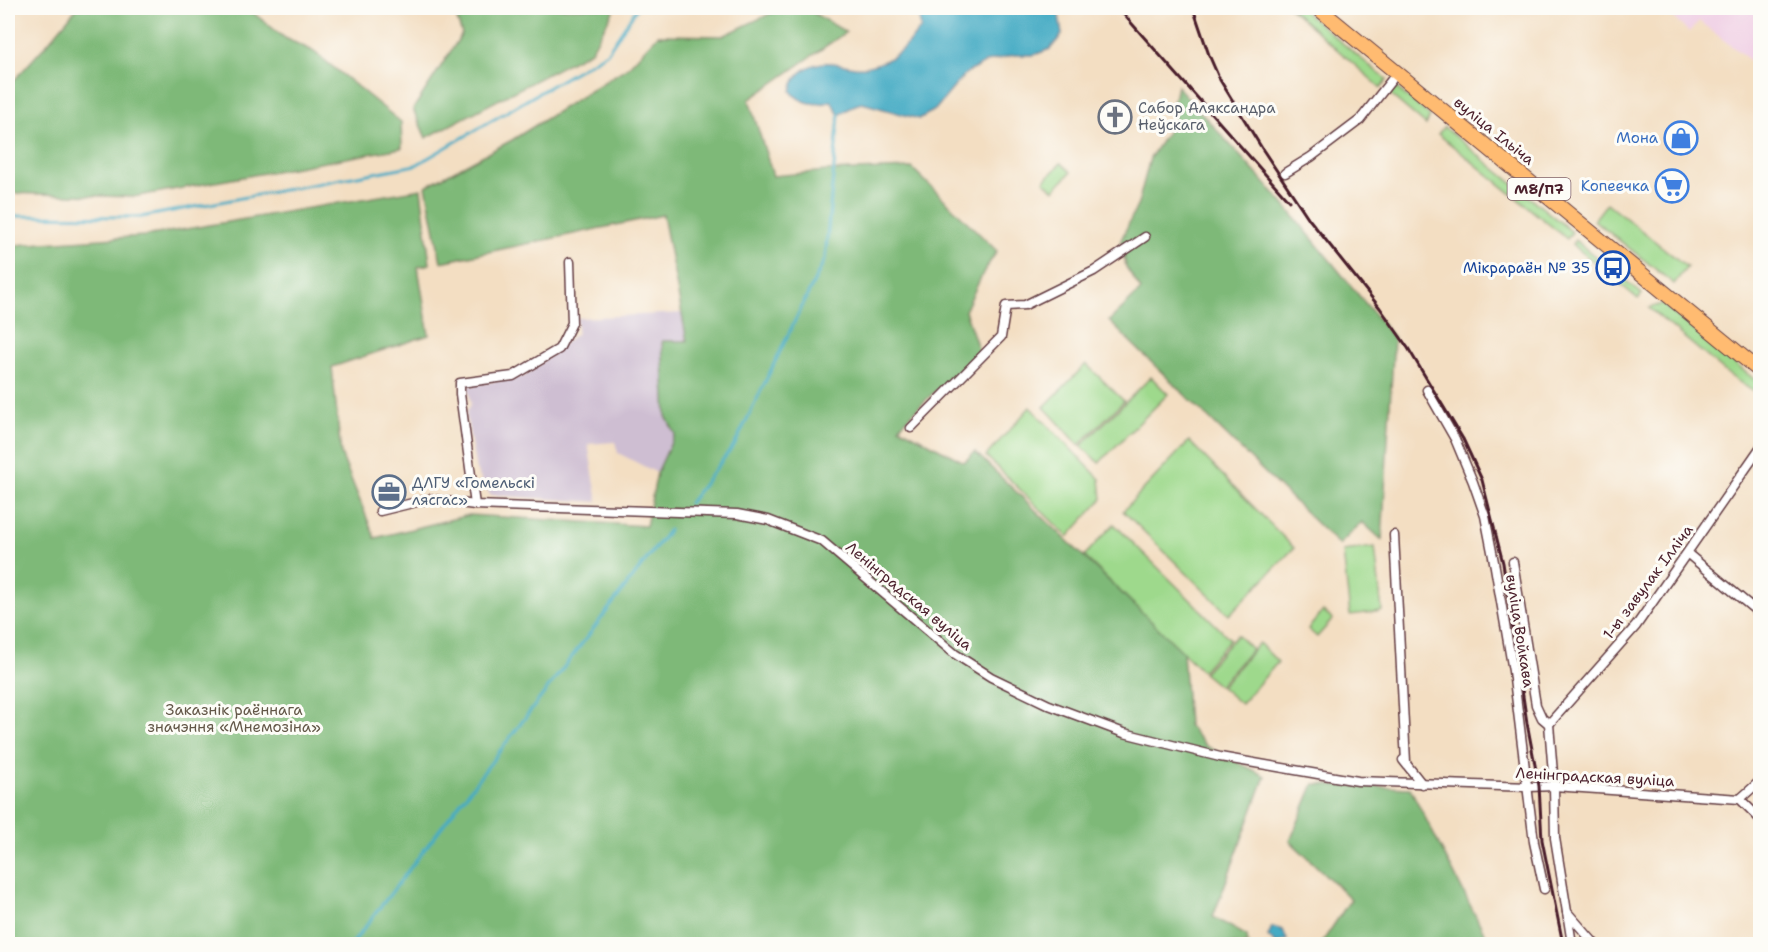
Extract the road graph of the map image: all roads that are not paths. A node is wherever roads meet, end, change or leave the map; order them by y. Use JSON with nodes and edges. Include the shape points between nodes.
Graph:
{"nodes":[{"id":1,"x":1318,"y":8,"type":"edge"},
{"id":2,"x":1398,"y":73,"type":"junction"},
{"id":3,"x":1285,"y":173,"type":"dead end"},
{"id":4,"x":1145,"y":237,"type":"dead end"},
{"id":5,"x":570,"y":262,"type":"dead end"},
{"id":6,"x":1761,"y":371,"type":"edge"},
{"id":7,"x":1427,"y":390,"type":"dead end"},
{"id":8,"x":911,"y":428,"type":"dead end"},
{"id":9,"x":1761,"y":448,"type":"edge"},
{"id":10,"x":475,"y":505,"type":"junction"},
{"id":11,"x":380,"y":511,"type":"dead end"},
{"id":12,"x":1394,"y":535,"type":"dead end"},
{"id":13,"x":1688,"y":554,"type":"junction"},
{"id":14,"x":1513,"y":562,"type":"dead end"},
{"id":15,"x":1761,"y":614,"type":"edge"},
{"id":16,"x":1549,"y":724,"type":"junction"},
{"id":17,"x":1761,"y":781,"type":"edge"},
{"id":18,"x":1422,"y":784,"type":"junction"},
{"id":19,"x":1554,"y":786,"type":"junction"},
{"id":20,"x":1529,"y":787,"type":"junction"},
{"id":21,"x":1740,"y":799,"type":"junction"},
{"id":22,"x":1761,"y":819,"type":"edge"},
{"id":23,"x":1544,"y":889,"type":"dead end"},
{"id":24,"x":1567,"y":912,"type":"junction"},
{"id":25,"x":1572,"y":945,"type":"edge"},
{"id":26,"x":1595,"y":945,"type":"edge"}],
"edges":[{"from":1,"to":2,"type":"main road","name":"вуліца Ільіча","number":"М8/П7"},
{"from":2,"to":3,"type":"street","via":[[1360,120]]},
{"from":2,"to":6,"type":"main road","name":"вуліца Ільіча","number":"М8/П7"},
{"from":4,"to":8,"type":"street","via":[[1094,271],[1025,305],[1006,306],[1001,337]]},
{"from":5,"to":10,"type":"street","via":[[572,323],[559,349],[513,376],[460,383]]},
{"from":7,"to":20,"type":"street","name":"вуліца Войкава","via":[[1455,439],[1485,516]]},
{"from":9,"to":13,"type":"street","name":"1-ы завулак Ілліча"},
{"from":10,"to":11,"type":"street","name":"Ленінградская вуліца","via":[[429,499]]},
{"from":10,"to":18,"type":"street","name":"Ленінградская вуліца","via":[[717,512],[768,520],[822,541],[955,654],[991,677],[1049,705],[1124,733],[1220,757],[1335,778]]},
{"from":12,"to":18,"type":"street","via":[[1403,760]]},
{"from":13,"to":15,"type":"street"},
{"from":13,"to":16,"type":"street","name":"1-ы завулак Ілліча","via":[[1636,626]]},
{"from":14,"to":16,"type":"street","name":"вуліца Войкава","via":[[1536,705]]},
{"from":16,"to":19,"type":"street","name":"вуліца Войкава"},
{"from":17,"to":21,"type":"street"},
{"from":18,"to":20,"type":"street","name":"Ленінградская вуліца"},
{"from":19,"to":20,"type":"street","name":"Ленінградская вуліца"},
{"from":19,"to":21,"type":"street","name":"Ленінградская вуліца"},
{"from":19,"to":24,"type":"street","name":"вуліца Войкава","via":[[1555,838]]},
{"from":20,"to":23,"type":"street","name":"вуліца Войкава","via":[[1534,842]]},
{"from":21,"to":22,"type":"street"},
{"from":24,"to":25,"type":"street","name":"вуліца Войкава"},
{"from":24,"to":26,"type":"street"}]}
